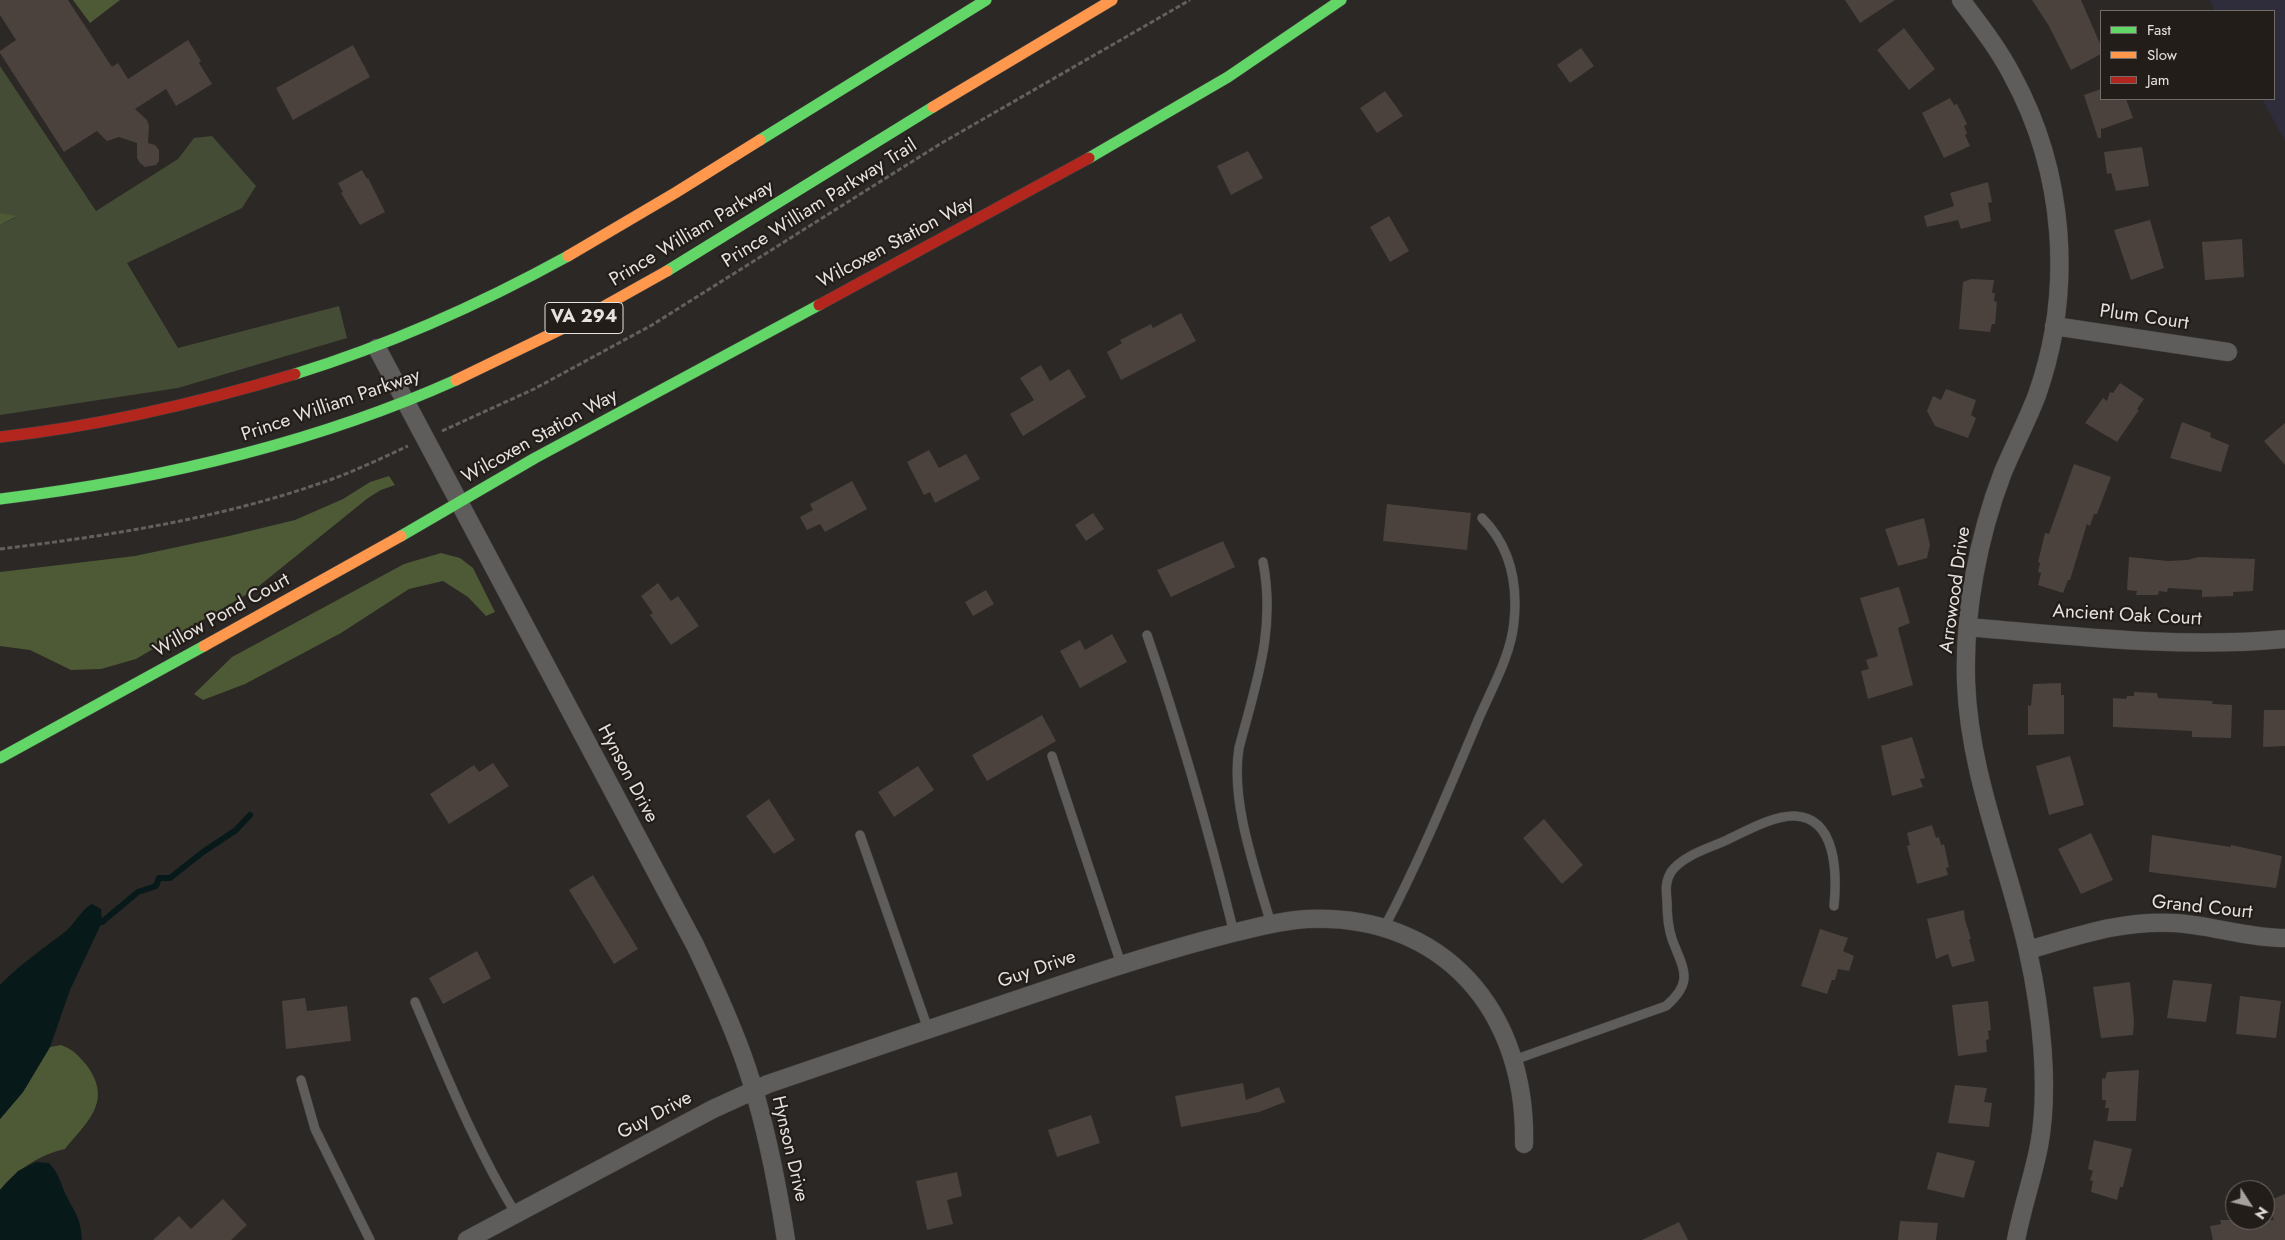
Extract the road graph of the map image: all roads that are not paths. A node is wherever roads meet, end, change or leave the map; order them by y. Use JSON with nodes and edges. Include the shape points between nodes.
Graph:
{"nodes":[{"id":1,"x":986,"y":0,"type":"edge"},
{"id":2,"x":1112,"y":0,"type":"edge"},
{"id":3,"x":1341,"y":0,"type":"edge"},
{"id":4,"x":1961,"y":0,"type":"edge"},
{"id":5,"x":2054,"y":326,"type":"junction"},
{"id":6,"x":377,"y":348,"type":"junction"},
{"id":7,"x":2228,"y":352,"type":"dead end"},
{"id":8,"x":406,"y":402,"type":"junction"},
{"id":9,"x":0,"y":437,"type":"edge"},
{"id":10,"x":0,"y":499,"type":"edge"},
{"id":11,"x":459,"y":502,"type":"junction"},
{"id":12,"x":1482,"y":518,"type":"dead end"},
{"id":13,"x":1263,"y":562,"type":"dead end"},
{"id":14,"x":1968,"y":627,"type":"junction"},
{"id":15,"x":1147,"y":635,"type":"dead end"},
{"id":16,"x":2285,"y":639,"type":"edge"},
{"id":17,"x":1052,"y":756,"type":"dead end"},
{"id":18,"x":0,"y":758,"type":"edge"},
{"id":19,"x":860,"y":834,"type":"dead end"},
{"id":20,"x":1834,"y":906,"type":"dead end"},
{"id":21,"x":1270,"y":924,"type":"junction"},
{"id":22,"x":1384,"y":928,"type":"junction"},
{"id":23,"x":1234,"y":932,"type":"junction"},
{"id":24,"x":2285,"y":938,"type":"edge"},
{"id":25,"x":2028,"y":950,"type":"junction"},
{"id":26,"x":1121,"y":964,"type":"junction"},
{"id":27,"x":415,"y":1002,"type":"dead end"},
{"id":28,"x":928,"y":1030,"type":"junction"},
{"id":29,"x":1514,"y":1060,"type":"junction"},
{"id":30,"x":301,"y":1080,"type":"dead end"},
{"id":31,"x":754,"y":1090,"type":"junction"},
{"id":32,"x":1524,"y":1144,"type":"dead end"},
{"id":33,"x":516,"y":1214,"type":"junction"},
{"id":34,"x":370,"y":1240,"type":"edge"},
{"id":35,"x":467,"y":1240,"type":"edge"},
{"id":36,"x":786,"y":1240,"type":"edge"},
{"id":37,"x":2016,"y":1240,"type":"edge"}],
"edges":[{"from":1,"to":6,"type":"main road","via":[[698,181],[617,228],[509,287]]},
{"from":2,"to":8,"type":"main road","name":"Prince William Parkway","number":"VA 294","via":[[958,91],[665,273],[567,327]]},
{"from":3,"to":11,"type":"main road","name":"Wilcoxen Station Way","via":[[1228,77],[1079,164],[558,445]]},
{"from":4,"to":5,"type":"street","name":"Arrowood Drive","via":[[2012,74],[2040,139],[2058,224],[2060,268]]},
{"from":5,"to":7,"type":"street","name":"Plum Court"},
{"from":5,"to":14,"type":"street","name":"Arrowood Drive","via":[[2036,396],[2003,474],[1987,523],[1977,563]]},
{"from":6,"to":8,"type":"street","name":"Hynson Drive"},
{"from":6,"to":9,"type":"main road","via":[[179,407],[96,424]]},
{"from":8,"to":10,"type":"main road","name":"Prince William Parkway","number":"VA 294","via":[[325,431],[229,459],[38,496]]},
{"from":8,"to":11,"type":"street","name":"Hynson Drive"},
{"from":11,"to":18,"type":"main road","name":"Willow Pond Court"},
{"from":11,"to":31,"type":"street","name":"Hynson Drive","via":[[696,945],[724,1005]]},
{"from":12,"to":22,"type":"lane","via":[[1502,542],[1509,563],[1514,590],[1514,623],[1508,650],[1444,801]]},
{"from":13,"to":21,"type":"lane","via":[[1269,614],[1266,646],[1239,748],[1237,788]]},
{"from":14,"to":16,"type":"street","name":"Ancient Oak Court","via":[[2163,642]]},
{"from":14,"to":25,"type":"street","name":"Arrowood Drive","via":[[1967,708],[1976,760]]},
{"from":15,"to":23,"type":"lane","via":[[1212,843]]},
{"from":17,"to":26,"type":"lane"},
{"from":19,"to":28,"type":"lane"},
{"from":20,"to":29,"type":"lane","via":[[1837,882],[1834,858],[1825,834],[1818,824],[1807,818],[1793,816],[1760,824],[1685,860],[1672,871],[1666,884],[1672,938],[1684,972],[1676,997],[1666,1006]]},
{"from":21,"to":22,"type":"street","name":"Guy Drive","via":[[1306,919],[1339,920]]},
{"from":21,"to":23,"type":"street","name":"Guy Drive"},
{"from":22,"to":29,"type":"street","name":"Guy Drive","via":[[1433,950],[1471,982],[1505,1034]]},
{"from":23,"to":26,"type":"street","name":"Guy Drive"},
{"from":24,"to":25,"type":"street","name":"Grand Court","via":[[2238,934],[2177,923],[2143,922],[2110,926]]},
{"from":25,"to":37,"type":"street","name":"Arrowood Drive","via":[[2042,1048],[2042,1101],[2039,1144]]},
{"from":26,"to":28,"type":"street","name":"Guy Drive"},
{"from":27,"to":33,"type":"lane","via":[[492,1176]]},
{"from":28,"to":31,"type":"street","name":"Guy Drive"},
{"from":29,"to":32,"type":"street","name":"Guy Drive","via":[[1525,1115]]},
{"from":30,"to":34,"type":"lane","via":[[315,1129]]},
{"from":31,"to":33,"type":"street","name":"Guy Drive"},
{"from":31,"to":36,"type":"street","name":"Hynson Drive","via":[[776,1177]]},
{"from":33,"to":35,"type":"street","name":"Guy Drive"}]}
